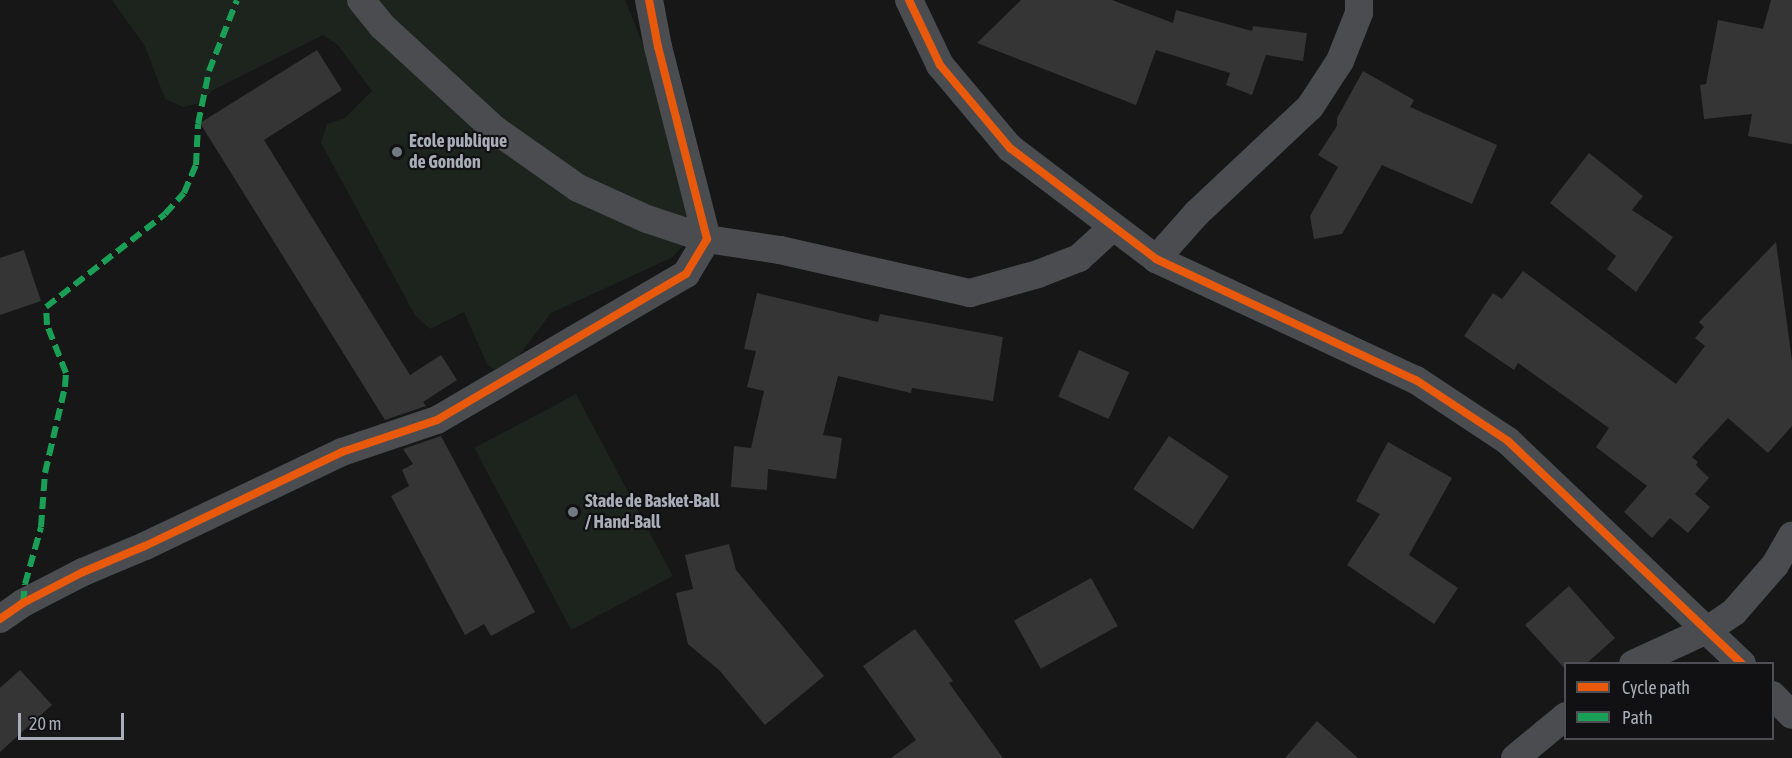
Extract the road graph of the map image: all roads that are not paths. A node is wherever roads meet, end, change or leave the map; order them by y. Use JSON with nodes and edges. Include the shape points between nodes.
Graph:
{"nodes":[{"id":1,"x":361,"y":0,"type":"edge"},
{"id":2,"x":649,"y":0,"type":"edge"},
{"id":3,"x":909,"y":0,"type":"edge"},
{"id":4,"x":1359,"y":0,"type":"edge"},
{"id":5,"x":1113,"y":227,"type":"junction"},
{"id":6,"x":708,"y":239,"type":"junction"},
{"id":7,"x":1156,"y":259,"type":"junction"},
{"id":8,"x":1792,"y":536,"type":"edge"},
{"id":9,"x":0,"y":619,"type":"edge"},
{"id":10,"x":1709,"y":629,"type":"junction"},
{"id":11,"x":1635,"y":662,"type":"edge"},
{"id":12,"x":1741,"y":662,"type":"edge"},
{"id":13,"x":1774,"y":696,"type":"edge"},
{"id":14,"x":1792,"y":715,"type":"edge"},
{"id":15,"x":1564,"y":718,"type":"edge"},
{"id":16,"x":1515,"y":758,"type":"edge"}],
"edges":[{"from":1,"to":6,"type":"street","via":[[382,26],[494,129],[578,188],[647,219]]},
{"from":2,"to":6,"type":"street"},
{"from":3,"to":5,"type":"street","via":[[940,65],[1010,148]]},
{"from":4,"to":7,"type":"street","via":[[1359,13],[1340,61],[1310,107],[1197,213]]},
{"from":5,"to":6,"type":"street","via":[[1079,258],[970,293],[780,250]]},
{"from":5,"to":7,"type":"street"},
{"from":6,"to":9,"type":"street","via":[[686,274],[437,420],[342,452],[83,572]]},
{"from":7,"to":10,"type":"street","via":[[1416,380],[1462,410],[1508,441]]},
{"from":8,"to":10,"type":"street","via":[[1775,565],[1734,612]]},
{"from":10,"to":11,"type":"street"},
{"from":10,"to":12,"type":"street"},
{"from":13,"to":14,"type":"street"},
{"from":15,"to":16,"type":"street"}]}
